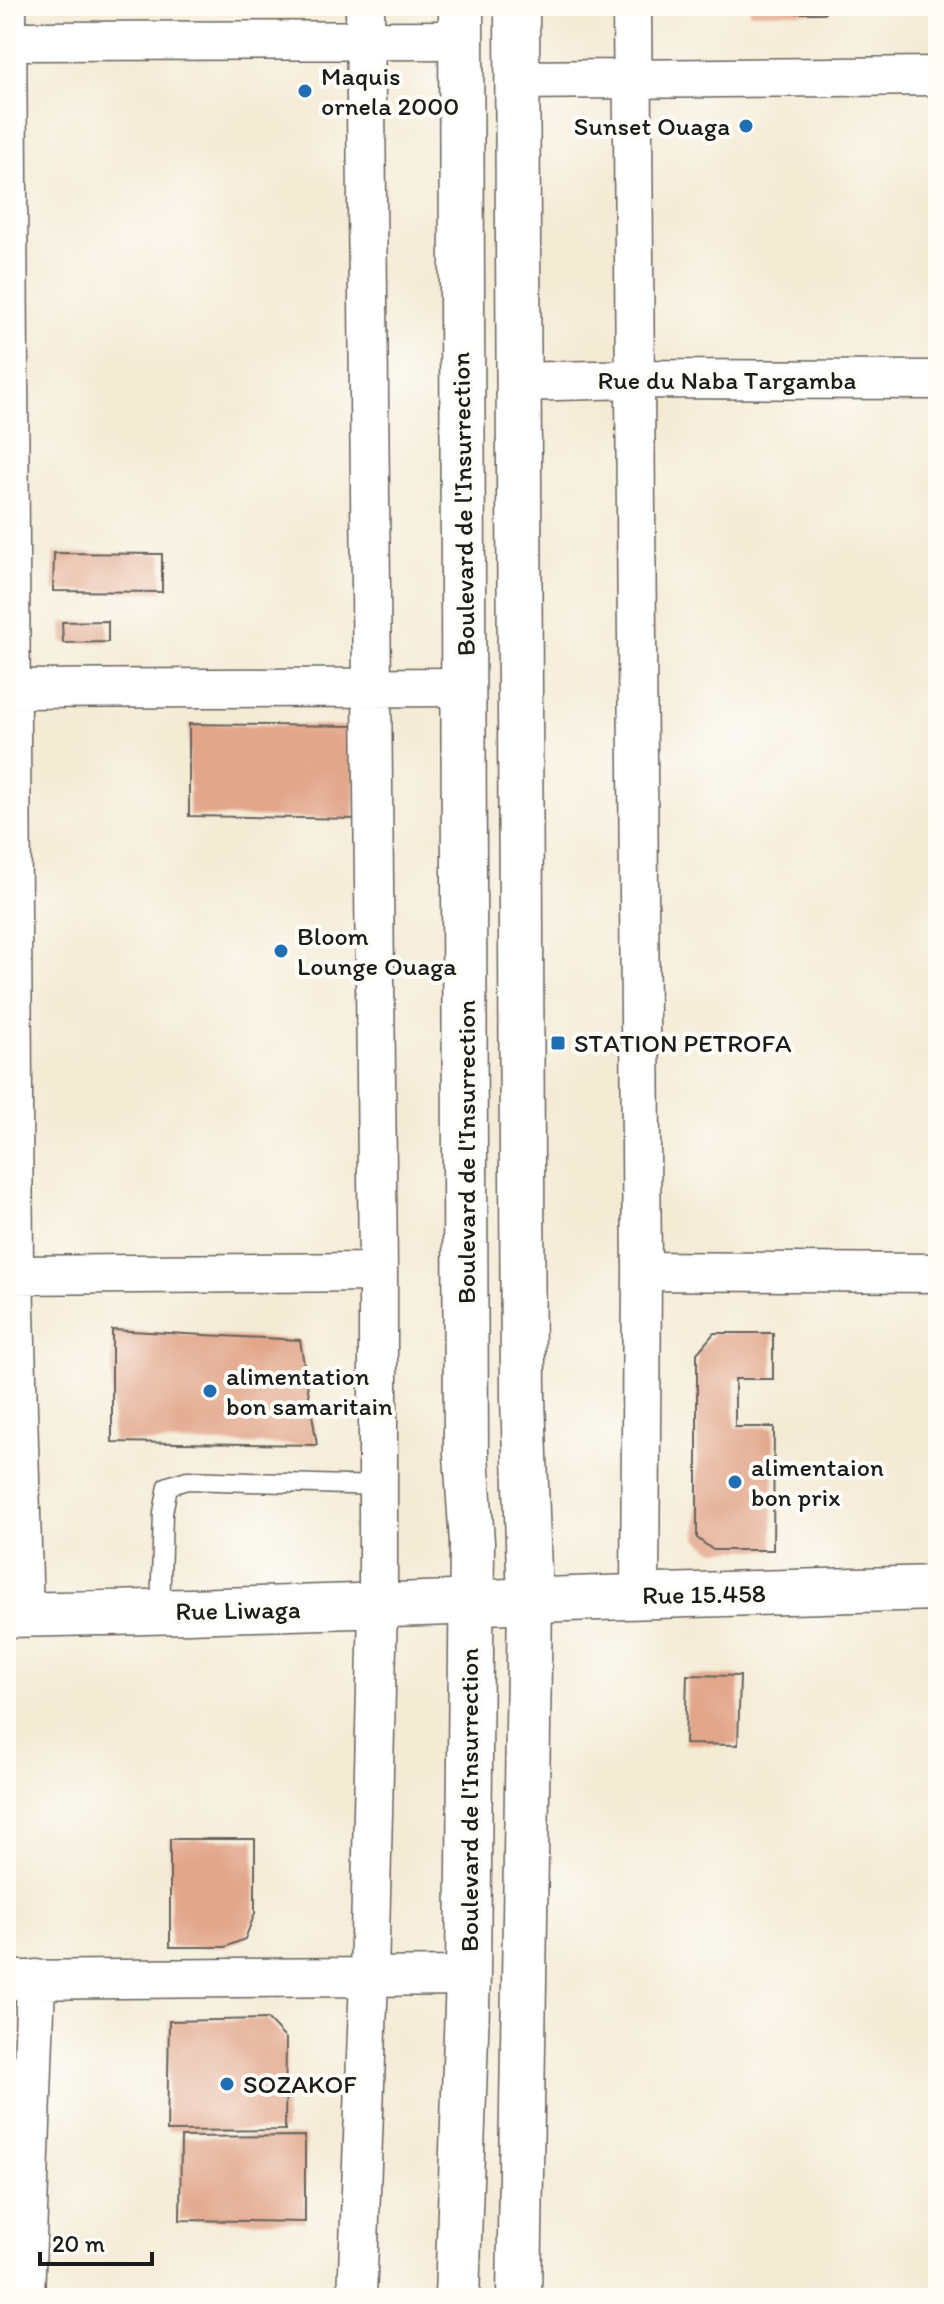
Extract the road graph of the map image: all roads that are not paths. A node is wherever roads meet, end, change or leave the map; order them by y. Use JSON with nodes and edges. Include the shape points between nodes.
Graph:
{"nodes":[{"id":1,"x":517,"y":6,"type":"edge"},
{"id":2,"x":632,"y":6,"type":"edge"},
{"id":3,"x":365,"y":22,"type":"edge"},
{"id":4,"x":460,"y":23,"type":"edge"},
{"id":5,"x":7,"y":30,"type":"edge"},
{"id":6,"x":938,"y":76,"type":"edge"},
{"id":7,"x":633,"y":78,"type":"junction"},
{"id":8,"x":517,"y":80,"type":"junction"},
{"id":9,"x":635,"y":379,"type":"junction"},
{"id":10,"x":938,"y":380,"type":"edge"},
{"id":11,"x":517,"y":382,"type":"junction"},
{"id":12,"x":465,"y":687,"type":"junction"},
{"id":13,"x":372,"y":688,"type":"junction"},
{"id":14,"x":9,"y":689,"type":"edge"},
{"id":15,"x":10,"y":992,"type":"edge"},
{"id":16,"x":642,"y":1271,"type":"junction"},
{"id":17,"x":378,"y":1272,"type":"junction"},
{"id":18,"x":938,"y":1273,"type":"edge"},
{"id":19,"x":10,"y":1275,"type":"edge"},
{"id":20,"x":378,"y":1486,"type":"junction"},
{"id":21,"x":938,"y":1588,"type":"edge"},
{"id":22,"x":640,"y":1595,"type":"junction"},
{"id":23,"x":530,"y":1601,"type":"junction"},
{"id":24,"x":471,"y":1603,"type":"junction"},
{"id":25,"x":378,"y":1606,"type":"junction"},
{"id":26,"x":160,"y":1612,"type":"junction"},
{"id":27,"x":15,"y":1615,"type":"edge"},
{"id":28,"x":468,"y":1976,"type":"junction"},
{"id":29,"x":369,"y":1977,"type":"junction"},
{"id":30,"x":21,"y":1980,"type":"edge"},
{"id":31,"x":19,"y":2286,"type":"edge"},
{"id":32,"x":357,"y":2298,"type":"edge"},
{"id":33,"x":457,"y":2298,"type":"edge"},
{"id":34,"x":519,"y":2298,"type":"edge"}],
"edges":[{"from":1,"to":8,"type":"main road","name":"Boulevard de l'Insurrection"},
{"from":2,"to":7,"type":"street"},
{"from":3,"to":4,"type":"street"},
{"from":3,"to":5,"type":"street"},
{"from":3,"to":13,"type":"street"},
{"from":4,"to":12,"type":"main road","name":"Boulevard de l'Insurrection"},
{"from":5,"to":14,"type":"street"},
{"from":6,"to":7,"type":"street"},
{"from":7,"to":8,"type":"street"},
{"from":7,"to":9,"type":"street"},
{"from":8,"to":11,"type":"main road","name":"Boulevard de l'Insurrection"},
{"from":9,"to":10,"type":"street","name":"Rue du Naba Targamba"},
{"from":9,"to":11,"type":"street","name":"Rue du Naba Targamba"},
{"from":9,"to":16,"type":"street"},
{"from":11,"to":23,"type":"main road","name":"Boulevard de l'Insurrection","via":[[523,1398]]},
{"from":12,"to":13,"type":"street"},
{"from":12,"to":24,"type":"main road","name":"Boulevard de l'Insurrection","via":[[466,1455]]},
{"from":13,"to":14,"type":"street"},
{"from":13,"to":17,"type":"street"},
{"from":14,"to":15,"type":"street"},
{"from":15,"to":19,"type":"street"},
{"from":16,"to":18,"type":"street"},
{"from":16,"to":22,"type":"street"},
{"from":17,"to":19,"type":"street"},
{"from":17,"to":20,"type":"street"},
{"from":19,"to":27,"type":"street"},
{"from":20,"to":25,"type":"street"},
{"from":20,"to":26,"type":"lane","via":[[187,1480],[168,1486]]},
{"from":21,"to":22,"type":"main road","name":"Rue 15.458"},
{"from":22,"to":23,"type":"main road","name":"Rue 15.458"},
{"from":23,"to":24,"type":"main road","name":"Rue 15.458"},
{"from":23,"to":34,"type":"main road","name":"Boulevard de l'Insurrection"},
{"from":24,"to":25,"type":"main road","name":"Rue Liwaga"},
{"from":24,"to":28,"type":"main road","name":"Boulevard de l'Insurrection"},
{"from":25,"to":26,"type":"main road","name":"Rue Liwaga"},
{"from":25,"to":29,"type":"street"},
{"from":26,"to":27,"type":"main road","name":"Rue Liwaga"},
{"from":28,"to":29,"type":"street"},
{"from":28,"to":33,"type":"main road","name":"Boulevard de l'Insurrection"},
{"from":29,"to":30,"type":"street"},
{"from":29,"to":32,"type":"street"},
{"from":30,"to":31,"type":"street"}]}
